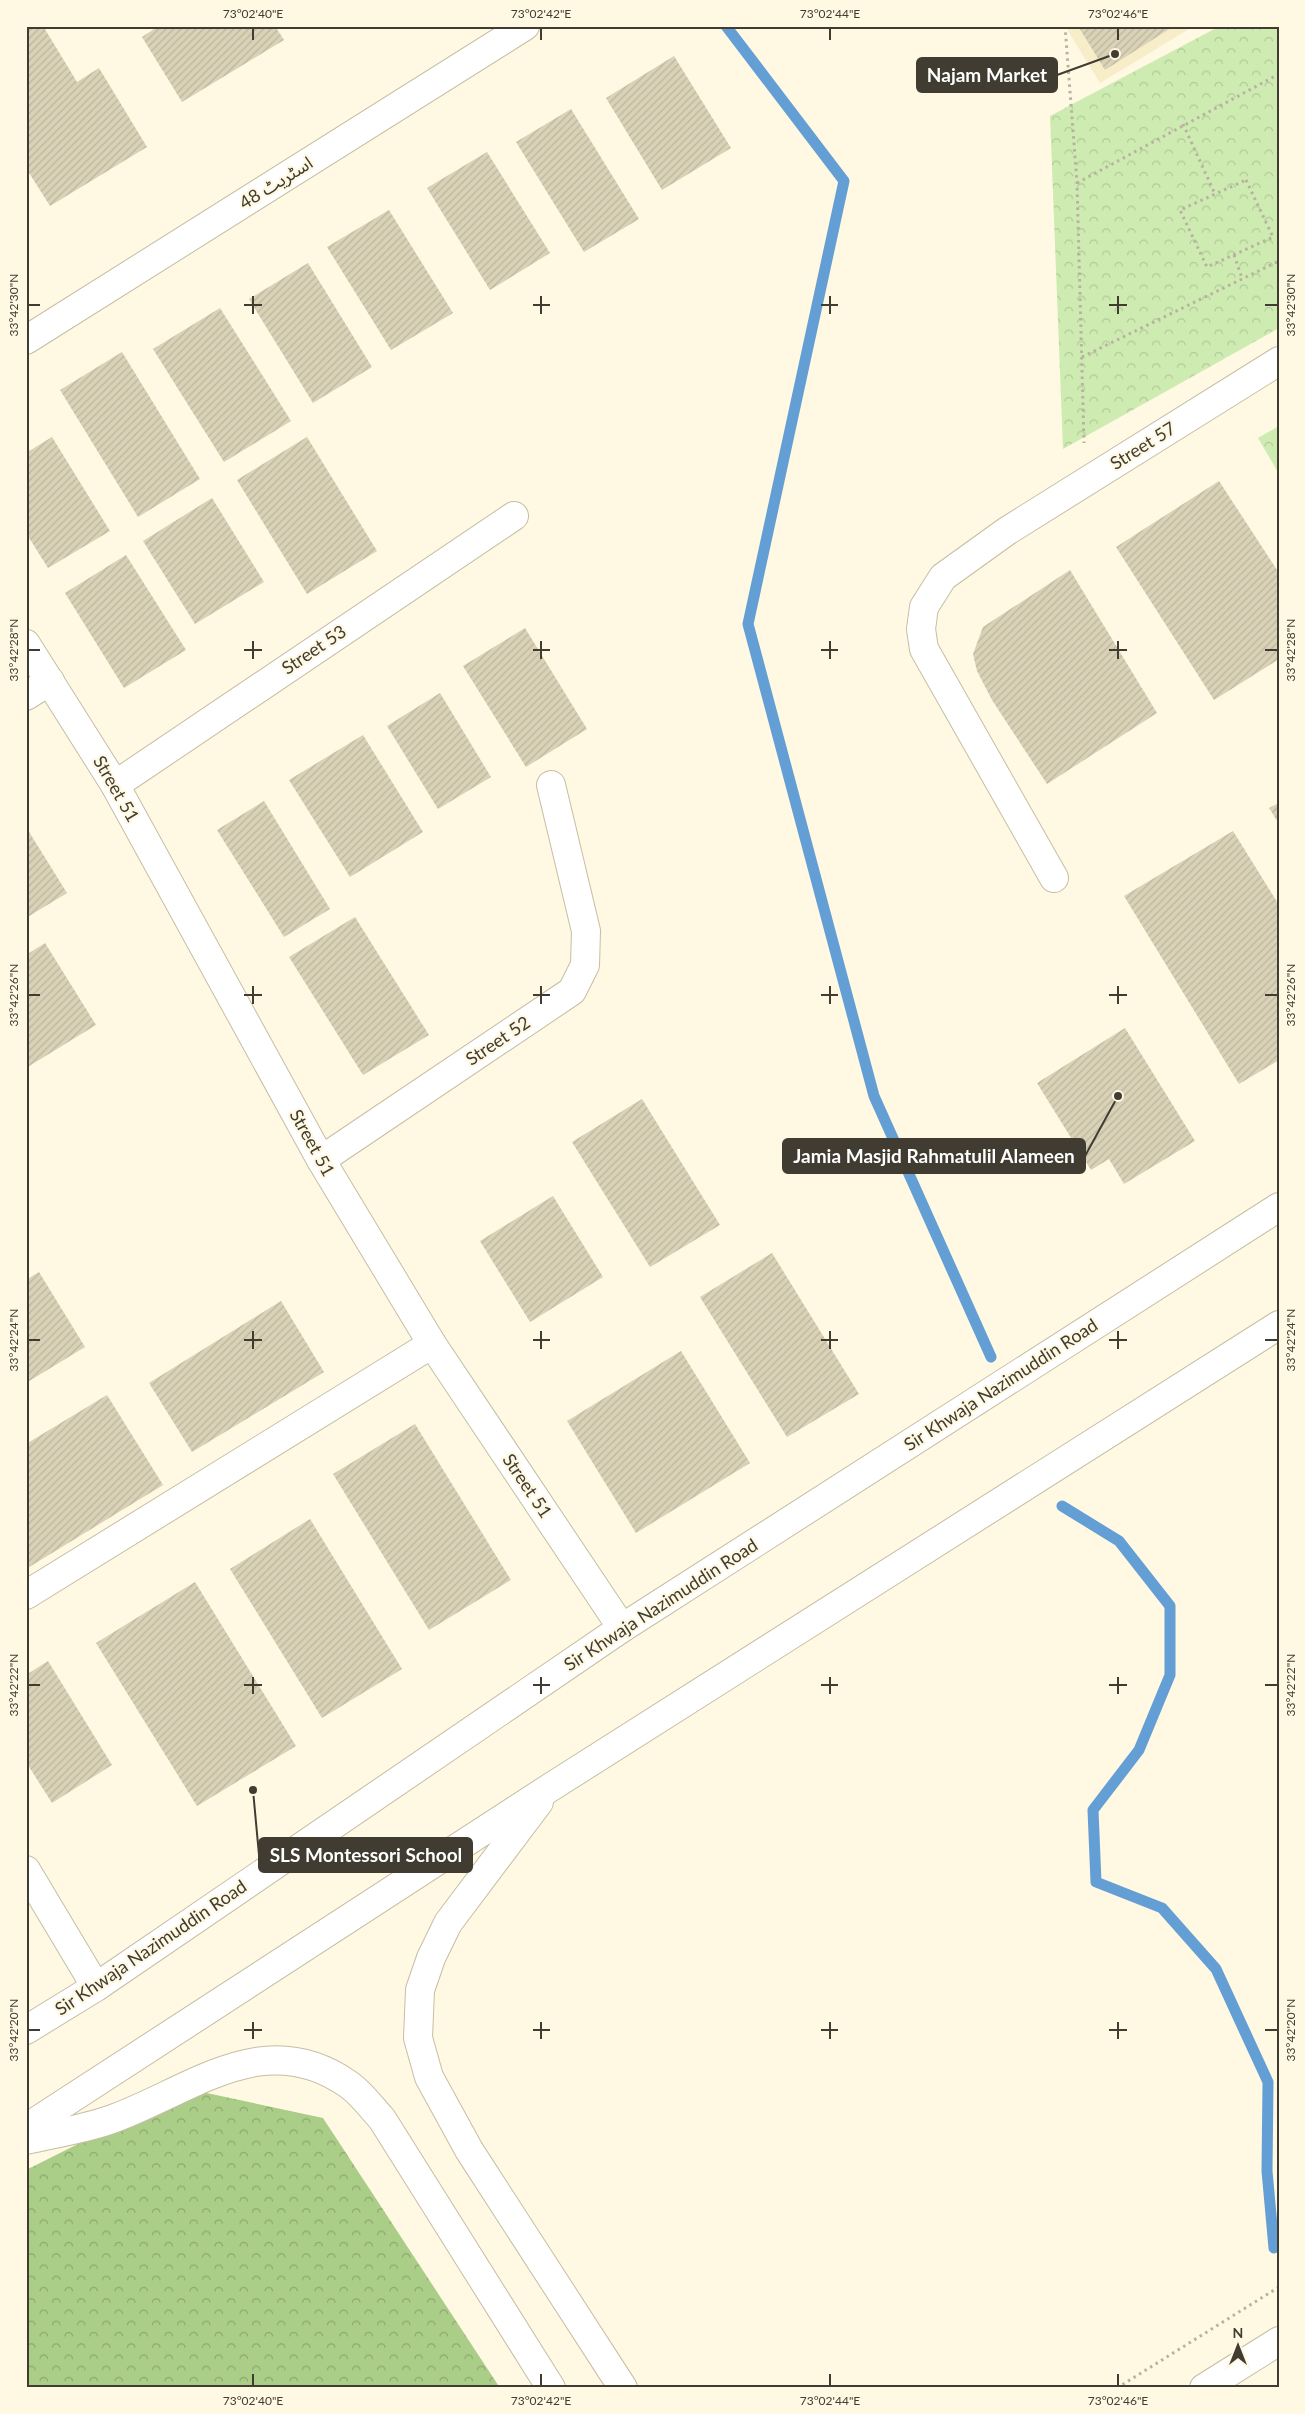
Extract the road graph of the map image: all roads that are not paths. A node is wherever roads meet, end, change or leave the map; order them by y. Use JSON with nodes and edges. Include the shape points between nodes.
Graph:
{"nodes":[{"id":1,"x":525,"y":26,"type":"edge"},
{"id":2,"x":26,"y":340,"type":"edge"},
{"id":3,"x":1279,"y":361,"type":"edge"},
{"id":4,"x":514,"y":516,"type":"dead end"},
{"id":5,"x":26,"y":644,"type":"edge"},
{"id":6,"x":50,"y":681,"type":"junction"},
{"id":7,"x":26,"y":696,"type":"edge"},
{"id":8,"x":114,"y":785,"type":"junction"},
{"id":9,"x":551,"y":785,"type":"dead end"},
{"id":10,"x":1054,"y":878,"type":"dead end"},
{"id":11,"x":321,"y":1160,"type":"junction"},
{"id":12,"x":1279,"y":1207,"type":"edge"},
{"id":13,"x":1279,"y":1325,"type":"edge"},
{"id":14,"x":432,"y":1344,"type":"junction"},
{"id":15,"x":26,"y":1595,"type":"edge"},
{"id":16,"x":622,"y":1628,"type":"junction"},
{"id":17,"x":551,"y":1787,"type":"junction"},
{"id":18,"x":26,"y":1870,"type":"edge"},
{"id":19,"x":96,"y":1987,"type":"junction"},
{"id":20,"x":26,"y":2030,"type":"edge"},
{"id":21,"x":26,"y":2128,"type":"edge"},
{"id":22,"x":26,"y":2140,"type":"edge"},
{"id":23,"x":1279,"y":2341,"type":"edge"},
{"id":24,"x":551,"y":2388,"type":"edge"},
{"id":25,"x":623,"y":2388,"type":"edge"},
{"id":26,"x":1204,"y":2388,"type":"edge"}],
"edges":[{"from":1,"to":2,"type":"street","name":"اسٹریٹ 48"},
{"from":3,"to":10,"type":"street","name":"Street 57","via":[[1008,531],[943,576],[924,607],[921,629],[924,649]]},
{"from":4,"to":8,"type":"street","name":"Street 53"},
{"from":5,"to":6,"type":"street","name":"Street 51"},
{"from":6,"to":7,"type":"street"},
{"from":6,"to":8,"type":"street","name":"Street 51"},
{"from":8,"to":11,"type":"street","name":"Street 51"},
{"from":9,"to":11,"type":"street","name":"Street 52","via":[[586,931],[585,965],[572,992]]},
{"from":11,"to":14,"type":"street","name":"Street 51"},
{"from":12,"to":16,"type":"street","name":"Sir Khwaja Nazimuddin Road"},
{"from":13,"to":17,"type":"street"},
{"from":14,"to":15,"type":"street"},
{"from":14,"to":16,"type":"street","name":"Street 51"},
{"from":16,"to":19,"type":"street","name":"Sir Khwaja Nazimuddin Road"},
{"from":17,"to":21,"type":"street"},
{"from":17,"to":25,"type":"street","via":[[448,1923],[420,1990],[418,2038],[429,2077],[469,2150]]},
{"from":18,"to":19,"type":"street"},
{"from":19,"to":20,"type":"street","name":"Sir Khwaja Nazimuddin Road"},
{"from":22,"to":24,"type":"street","via":[[114,2119],[222,2070],[259,2060],[285,2059],[318,2068],[349,2084],[382,2119]]},
{"from":23,"to":26,"type":"street"}]}
